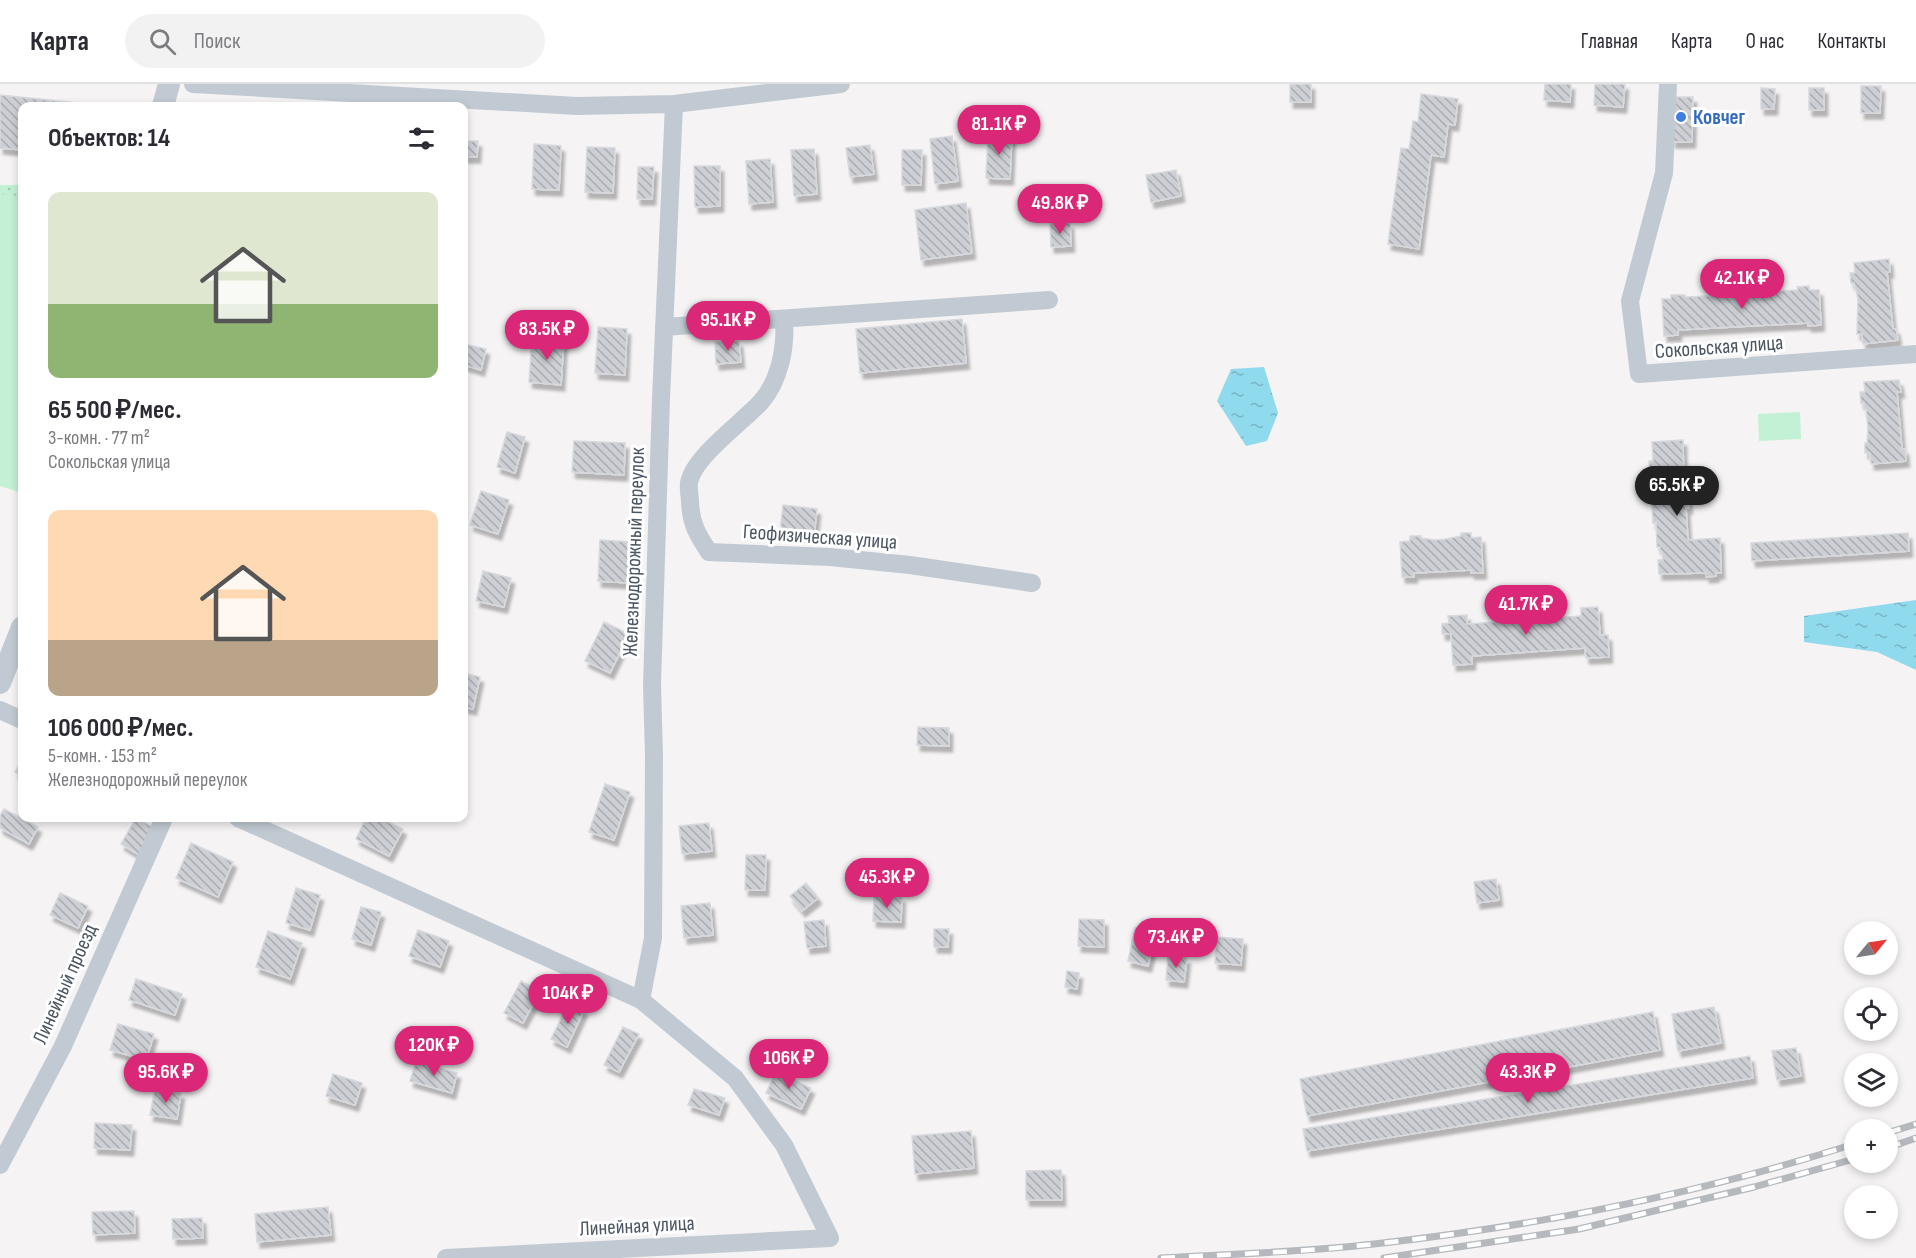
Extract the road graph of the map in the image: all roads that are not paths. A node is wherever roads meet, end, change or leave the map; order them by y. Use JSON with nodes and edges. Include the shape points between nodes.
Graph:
{"nodes":[{"id":1,"x":169,"y":84,"type":"edge"},
{"id":2,"x":193,"y":84,"type":"edge"},
{"id":3,"x":841,"y":84,"type":"edge"},
{"id":4,"x":1668,"y":84,"type":"edge"},
{"id":5,"x":164,"y":102,"type":"edge"},
{"id":6,"x":674,"y":104,"type":"junction"},
{"id":7,"x":1049,"y":300,"type":"dead end"},
{"id":8,"x":784,"y":320,"type":"junction"},
{"id":9,"x":664,"y":327,"type":"junction"},
{"id":10,"x":1916,"y":354,"type":"edge"},
{"id":11,"x":659,"y":482,"type":"junction"},
{"id":12,"x":689,"y":484,"type":"junction"},
{"id":13,"x":1032,"y":583,"type":"dead end"},
{"id":14,"x":18,"y":637,"type":"edge"},
{"id":15,"x":0,"y":683,"type":"edge"},
{"id":16,"x":0,"y":710,"type":"edge"},
{"id":17,"x":18,"y":718,"type":"edge"},
{"id":18,"x":162,"y":822,"type":"edge"},
{"id":19,"x":247,"y":822,"type":"edge"},
{"id":20,"x":640,"y":1000,"type":"junction"},
{"id":21,"x":0,"y":1165,"type":"edge"},
{"id":22,"x":446,"y":1258,"type":"edge"}],
"edges":[{"from":1,"to":5,"type":"street"},
{"from":2,"to":6,"type":"street","via":[[577,106]]},
{"from":3,"to":6,"type":"street"},
{"from":4,"to":10,"type":"street","name":"Сокольская улица","via":[[1664,173],[1630,301],[1639,374]]},
{"from":6,"to":9,"type":"street","name":"Железнодорожный переулок"},
{"from":7,"to":8,"type":"street"},
{"from":8,"to":9,"type":"street"},
{"from":8,"to":12,"type":"street","via":[[785,340],[778,373],[763,400],[713,448],[694,470]]},
{"from":9,"to":11,"type":"street","name":"Железнодорожный переулок"},
{"from":11,"to":12,"type":"street"},
{"from":11,"to":20,"type":"street","name":"Железнодорожный переулок","via":[[652,685],[653,938]]},
{"from":12,"to":13,"type":"street","name":"Геофизическая улица","via":[[693,524],[709,552],[830,557]]},
{"from":14,"to":15,"type":"street"},
{"from":16,"to":17,"type":"street"},
{"from":18,"to":21,"type":"street","name":"Линейный проезд","via":[[63,1046]]},
{"from":19,"to":20,"type":"street"},
{"from":20,"to":22,"type":"street","name":"Линейная улица","via":[[735,1078],[784,1145],[830,1238]]}]}
